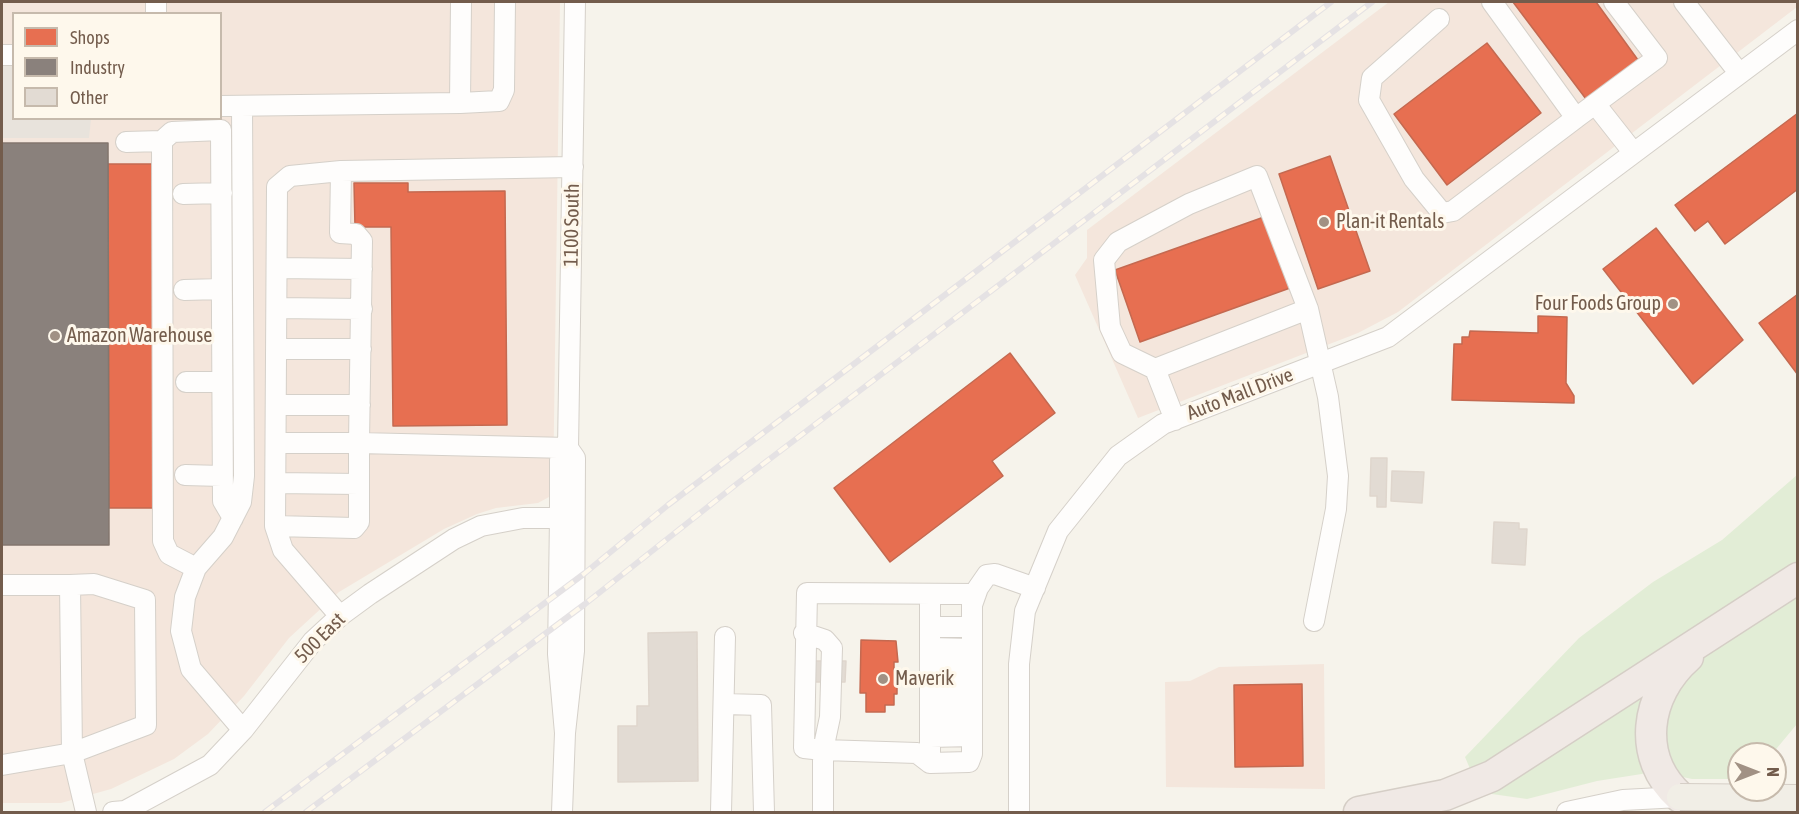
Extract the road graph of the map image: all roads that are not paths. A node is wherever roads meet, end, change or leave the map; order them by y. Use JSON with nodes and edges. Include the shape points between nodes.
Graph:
{"nodes":[{"id":1,"x":461,"y":2,"type":"edge"},
{"id":2,"x":505,"y":2,"type":"edge"},
{"id":3,"x":575,"y":2,"type":"edge"},
{"id":4,"x":1491,"y":2,"type":"edge"},
{"id":5,"x":1614,"y":2,"type":"edge"},
{"id":6,"x":1684,"y":2,"type":"edge"},
{"id":7,"x":1439,"y":19,"type":"dead end"},
{"id":8,"x":1797,"y":30,"type":"edge"},
{"id":9,"x":1739,"y":73,"type":"junction"},
{"id":10,"x":460,"y":103,"type":"junction"},
{"id":11,"x":1596,"y":105,"type":"junction"},
{"id":12,"x":222,"y":106,"type":"edge"},
{"id":13,"x":242,"y":106,"type":"junction"},
{"id":14,"x":1576,"y":118,"type":"junction"},
{"id":15,"x":162,"y":141,"type":"junction"},
{"id":16,"x":126,"y":142,"type":"dead end"},
{"id":17,"x":1633,"y":152,"type":"junction"},
{"id":18,"x":573,"y":167,"type":"junction"},
{"id":19,"x":341,"y":171,"type":"junction"},
{"id":20,"x":222,"y":193,"type":"junction"},
{"id":21,"x":183,"y":194,"type":"dead end"},
{"id":22,"x":277,"y":268,"type":"junction"},
{"id":23,"x":362,"y":268,"type":"junction"},
{"id":24,"x":221,"y":289,"type":"junction"},
{"id":25,"x":184,"y":290,"type":"dead end"},
{"id":26,"x":277,"y":308,"type":"junction"},
{"id":27,"x":362,"y":309,"type":"junction"},
{"id":28,"x":1308,"y":309,"type":"junction"},
{"id":29,"x":277,"y":349,"type":"junction"},
{"id":30,"x":361,"y":349,"type":"junction"},
{"id":31,"x":1320,"y":363,"type":"junction"},
{"id":32,"x":1155,"y":369,"type":"junction"},
{"id":33,"x":186,"y":382,"type":"dead end"},
{"id":34,"x":222,"y":382,"type":"junction"},
{"id":35,"x":276,"y":405,"type":"junction"},
{"id":36,"x":360,"y":405,"type":"junction"},
{"id":37,"x":1175,"y":420,"type":"junction"},
{"id":38,"x":276,"y":443,"type":"junction"},
{"id":39,"x":359,"y":443,"type":"junction"},
{"id":40,"x":568,"y":448,"type":"junction"},
{"id":41,"x":185,"y":476,"type":"dead end"},
{"id":42,"x":222,"y":476,"type":"junction"},
{"id":43,"x":276,"y":483,"type":"junction"},
{"id":44,"x":359,"y":484,"type":"junction"},
{"id":45,"x":233,"y":518,"type":"junction"},
{"id":46,"x":560,"y":518,"type":"junction"},
{"id":47,"x":275,"y":526,"type":"junction"},
{"id":48,"x":196,"y":568,"type":"junction"},
{"id":49,"x":1797,"y":578,"type":"edge"},
{"id":50,"x":2,"y":585,"type":"edge"},
{"id":51,"x":70,"y":585,"type":"junction"},
{"id":52,"x":1035,"y":588,"type":"junction"},
{"id":53,"x":930,"y":594,"type":"junction"},
{"id":54,"x":976,"y":594,"type":"junction"},
{"id":55,"x":340,"y":616,"type":"junction"},
{"id":56,"x":1314,"y":621,"type":"dead end"},
{"id":57,"x":931,"y":627,"type":"junction"},
{"id":58,"x":972,"y":627,"type":"junction"},
{"id":59,"x":804,"y":633,"type":"junction"},
{"id":60,"x":1712,"y":635,"type":"junction"},
{"id":61,"x":725,"y":637,"type":"dead end"},
{"id":62,"x":972,"y":691,"type":"junction"},
{"id":63,"x":930,"y":692,"type":"junction"},
{"id":64,"x":725,"y":704,"type":"junction"},
{"id":65,"x":243,"y":730,"type":"junction"},
{"id":66,"x":564,"y":733,"type":"junction"},
{"id":67,"x":823,"y":750,"type":"junction"},
{"id":68,"x":72,"y":753,"type":"junction"},
{"id":69,"x":930,"y":763,"type":"junction"},
{"id":70,"x":2,"y":765,"type":"edge"},
{"id":71,"x":1797,"y":785,"type":"edge"},
{"id":72,"x":1680,"y":797,"type":"junction"},
{"id":73,"x":1797,"y":798,"type":"edge"},
{"id":74,"x":86,"y":813,"type":"edge"},
{"id":75,"x":113,"y":813,"type":"edge"},
{"id":76,"x":562,"y":813,"type":"edge"},
{"id":77,"x":721,"y":813,"type":"edge"},
{"id":78,"x":764,"y":813,"type":"edge"},
{"id":79,"x":823,"y":813,"type":"edge"},
{"id":80,"x":1019,"y":813,"type":"edge"},
{"id":81,"x":1359,"y":813,"type":"edge"},
{"id":82,"x":1567,"y":813,"type":"edge"},
{"id":83,"x":1775,"y":813,"type":"edge"}],
"edges":[{"from":1,"to":10,"type":"street"},
{"from":2,"to":10,"type":"street","via":[[504,90],[498,101]]},
{"from":3,"to":18,"type":"street","name":"1100 South"},
{"from":4,"to":14,"type":"street"},
{"from":5,"to":11,"type":"street","via":[[1657,58]]},
{"from":6,"to":9,"type":"street"},
{"from":7,"to":14,"type":"street","via":[[1372,78],[1369,100],[1414,179],[1442,213],[1453,211]]},
{"from":8,"to":9,"type":"street","name":"Auto Mall Drive"},
{"from":9,"to":17,"type":"street","name":"Auto Mall Drive"},
{"from":10,"to":13,"type":"street"},
{"from":11,"to":14,"type":"street"},
{"from":11,"to":17,"type":"street"},
{"from":12,"to":13,"type":"street"},
{"from":13,"to":45,"type":"street","via":[[244,476],[241,502]]},
{"from":15,"to":16,"type":"street"},
{"from":15,"to":20,"type":"street","via":[[172,132],[221,130]]},
{"from":15,"to":48,"type":"street","via":[[163,541],[169,554]]},
{"from":17,"to":31,"type":"street","name":"Auto Mall Drive","via":[[1388,337]]},
{"from":18,"to":19,"type":"street"},
{"from":18,"to":40,"type":"street","name":"1100 South"},
{"from":19,"to":22,"type":"street","via":[[290,176],[278,187]]},
{"from":19,"to":23,"type":"street","via":[[340,233],[356,234],[362,241]]},
{"from":20,"to":21,"type":"street"},
{"from":20,"to":24,"type":"street"},
{"from":22,"to":23,"type":"street"},
{"from":22,"to":26,"type":"street"},
{"from":23,"to":27,"type":"street"},
{"from":24,"to":25,"type":"street"},
{"from":24,"to":34,"type":"street"},
{"from":26,"to":27,"type":"street"},
{"from":26,"to":29,"type":"street"},
{"from":27,"to":30,"type":"street"},
{"from":28,"to":31,"type":"street"},
{"from":28,"to":32,"type":"street"},
{"from":28,"to":32,"type":"street","via":[[1257,176],[1189,204],[1118,242],[1104,260],[1110,327],[1122,353]]},
{"from":29,"to":30,"type":"street"},
{"from":29,"to":35,"type":"street"},
{"from":30,"to":36,"type":"street"},
{"from":31,"to":37,"type":"street","name":"Auto Mall Drive"},
{"from":31,"to":56,"type":"street","via":[[1338,476],[1336,509]]},
{"from":32,"to":37,"type":"street"},
{"from":33,"to":34,"type":"street"},
{"from":34,"to":42,"type":"street"},
{"from":35,"to":36,"type":"street"},
{"from":35,"to":38,"type":"street"},
{"from":36,"to":39,"type":"street"},
{"from":37,"to":52,"type":"street","name":"Auto Mall Drive","via":[[1163,424],[1118,456],[1058,531]]},
{"from":38,"to":39,"type":"street"},
{"from":38,"to":43,"type":"street"},
{"from":39,"to":40,"type":"street"},
{"from":39,"to":44,"type":"street"},
{"from":40,"to":46,"type":"street","name":"1100 South","via":[[561,460]]},
{"from":40,"to":66,"type":"street","name":"1100 South","via":[[576,458],[576,571],[574,651]]},
{"from":41,"to":42,"type":"street"},
{"from":42,"to":45,"type":"street","via":[[223,501]]},
{"from":43,"to":44,"type":"street"},
{"from":43,"to":47,"type":"street"},
{"from":44,"to":47,"type":"street","via":[[359,522],[354,528]]},
{"from":45,"to":48,"type":"street","via":[[223,537]]},
{"from":46,"to":55,"type":"street","name":"500 East","via":[[507,520],[467,532]]},
{"from":46,"to":66,"type":"street","name":"1100 South","via":[[558,654]]},
{"from":47,"to":55,"type":"street","via":[[283,550]]},
{"from":48,"to":65,"type":"street","via":[[184,597],[181,631],[191,669]]},
{"from":49,"to":60,"type":"highway"},
{"from":50,"to":51,"type":"street"},
{"from":51,"to":68,"type":"street"},
{"from":51,"to":68,"type":"street","via":[[94,584],[145,600],[146,611],[146,725]]},
{"from":52,"to":54,"type":"street","via":[[995,574],[987,575]]},
{"from":52,"to":80,"type":"street","name":"Auto Mall Drive","via":[[1025,611],[1018,664]]},
{"from":53,"to":54,"type":"street"},
{"from":53,"to":57,"type":"street"},
{"from":53,"to":59,"type":"street","via":[[807,593]]},
{"from":54,"to":58,"type":"street"},
{"from":55,"to":65,"type":"street","name":"500 East","via":[[299,657]]},
{"from":57,"to":58,"type":"street"},
{"from":57,"to":63,"type":"street"},
{"from":58,"to":62,"type":"street"},
{"from":59,"to":67,"type":"street","via":[[804,748]]},
{"from":59,"to":67,"type":"street","via":[[825,640],[832,648],[830,717]]},
{"from":60,"to":72,"type":"highway","via":[[1671,675],[1654,713],[1655,765],[1664,782]]},
{"from":60,"to":81,"type":"highway","via":[[1482,781],[1445,795]]},
{"from":61,"to":64,"type":"street"},
{"from":62,"to":63,"type":"street"},
{"from":62,"to":63,"type":"street"},
{"from":62,"to":63,"type":"street"},
{"from":62,"to":69,"type":"street","via":[[969,762]]},
{"from":63,"to":69,"type":"street"},
{"from":64,"to":77,"type":"street"},
{"from":64,"to":78,"type":"street","via":[[761,705]]},
{"from":65,"to":75,"type":"street","name":"500 East","via":[[210,765],[125,811]]},
{"from":66,"to":76,"type":"street","name":"1100 South"},
{"from":67,"to":69,"type":"street","via":[[917,753]]},
{"from":67,"to":79,"type":"street"},
{"from":68,"to":70,"type":"street"},
{"from":68,"to":74,"type":"street"},
{"from":71,"to":83,"type":"highway"},
{"from":72,"to":73,"type":"main road","bridge":true},
{"from":72,"to":82,"type":"street","via":[[1623,800]]}]}
